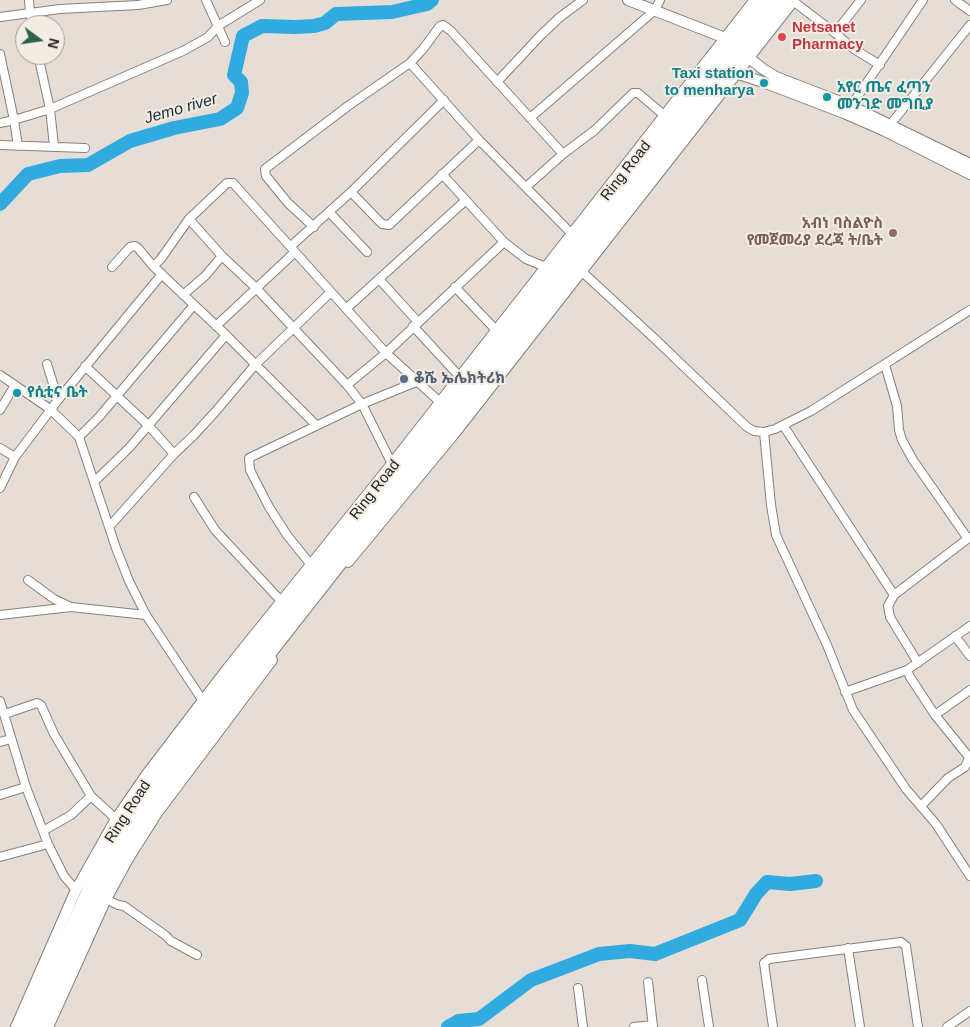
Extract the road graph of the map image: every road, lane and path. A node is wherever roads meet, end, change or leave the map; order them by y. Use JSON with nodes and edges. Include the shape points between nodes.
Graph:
{"nodes":[{"id":1,"x":29,"y":0,"type":"edge"},
{"id":2,"x":167,"y":0,"type":"edge"},
{"id":3,"x":206,"y":0,"type":"edge"},
{"id":4,"x":260,"y":0,"type":"edge"},
{"id":5,"x":582,"y":0,"type":"edge"},
{"id":6,"x":628,"y":0,"type":"edge"},
{"id":7,"x":755,"y":0,"type":"edge"},
{"id":8,"x":768,"y":0,"type":"edge"},
{"id":9,"x":790,"y":0,"type":"edge"},
{"id":10,"x":861,"y":0,"type":"edge"},
{"id":11,"x":923,"y":0,"type":"edge"},
{"id":12,"x":956,"y":0,"type":"edge"},
{"id":13,"x":143,"y":2,"type":"edge"},
{"id":14,"x":658,"y":5,"type":"edge"},
{"id":15,"x":970,"y":12,"type":"edge"},
{"id":16,"x":30,"y":13,"type":"junction"},
{"id":17,"x":0,"y":17,"type":"edge"},
{"id":18,"x":970,"y":25,"type":"edge"},
{"id":19,"x":218,"y":26,"type":"junction"},
{"id":20,"x":835,"y":33,"type":"junction"},
{"id":21,"x":725,"y":38,"type":"junction"},
{"id":22,"x":225,"y":42,"type":"dead end"},
{"id":23,"x":0,"y":54,"type":"edge"},
{"id":24,"x":749,"y":58,"type":"junction"},
{"id":25,"x":410,"y":63,"type":"junction"},
{"id":26,"x":880,"y":64,"type":"junction"},
{"id":27,"x":40,"y":65,"type":"edge"},
{"id":28,"x":736,"y":74,"type":"junction"},
{"id":29,"x":497,"y":82,"type":"junction"},
{"id":30,"x":444,"y":100,"type":"junction"},
{"id":31,"x":851,"y":106,"type":"junction"},
{"id":32,"x":50,"y":109,"type":"junction"},
{"id":33,"x":665,"y":116,"type":"junction"},
{"id":34,"x":530,"y":118,"type":"junction"},
{"id":35,"x":14,"y":120,"type":"junction"},
{"id":36,"x":0,"y":124,"type":"edge"},
{"id":37,"x":890,"y":125,"type":"junction"},
{"id":38,"x":479,"y":140,"type":"junction"},
{"id":39,"x":0,"y":145,"type":"edge"},
{"id":40,"x":18,"y":146,"type":"junction"},
{"id":41,"x":54,"y":146,"type":"junction"},
{"id":42,"x":85,"y":148,"type":"dead end"},
{"id":43,"x":563,"y":154,"type":"junction"},
{"id":44,"x":967,"y":165,"type":"edge"},
{"id":45,"x":442,"y":174,"type":"junction"},
{"id":46,"x":526,"y":187,"type":"junction"},
{"id":47,"x":351,"y":192,"type":"junction"},
{"id":48,"x":466,"y":200,"type":"junction"},
{"id":49,"x":329,"y":212,"type":"junction"},
{"id":50,"x":189,"y":219,"type":"junction"},
{"id":51,"x":314,"y":227,"type":"junction"},
{"id":52,"x":572,"y":234,"type":"junction"},
{"id":53,"x":504,"y":242,"type":"junction"},
{"id":54,"x":293,"y":249,"type":"junction"},
{"id":55,"x":367,"y":252,"type":"dead end"},
{"id":56,"x":222,"y":256,"type":"junction"},
{"id":57,"x":153,"y":266,"type":"junction"},
{"id":58,"x":112,"y":267,"type":"dead end"},
{"id":59,"x":546,"y":267,"type":"junction"},
{"id":60,"x":577,"y":268,"type":"junction"},
{"id":61,"x":162,"y":274,"type":"junction"},
{"id":62,"x":379,"y":279,"type":"junction"},
{"id":63,"x":455,"y":286,"type":"junction"},
{"id":64,"x":256,"y":288,"type":"junction"},
{"id":65,"x":331,"y":292,"type":"junction"},
{"id":66,"x":183,"y":295,"type":"junction"},
{"id":67,"x":194,"y":305,"type":"junction"},
{"id":68,"x":347,"y":308,"type":"junction"},
{"id":69,"x":970,"y":310,"type":"edge"},
{"id":70,"x":416,"y":324,"type":"junction"},
{"id":71,"x":216,"y":326,"type":"junction"},
{"id":72,"x":293,"y":327,"type":"junction"},
{"id":73,"x":496,"y":330,"type":"junction"},
{"id":74,"x":226,"y":334,"type":"junction"},
{"id":75,"x":386,"y":353,"type":"junction"},
{"id":76,"x":47,"y":364,"type":"dead end"},
{"id":77,"x":255,"y":365,"type":"junction"},
{"id":78,"x":886,"y":365,"type":"junction"},
{"id":79,"x":85,"y":366,"type":"junction"},
{"id":80,"x":0,"y":376,"type":"edge"},
{"id":81,"x":460,"y":377,"type":"junction"},
{"id":82,"x":416,"y":382,"type":"junction"},
{"id":83,"x":15,"y":385,"type":"junction"},
{"id":84,"x":348,"y":385,"type":"junction"},
{"id":85,"x":117,"y":395,"type":"junction"},
{"id":86,"x":58,"y":400,"type":"junction"},
{"id":87,"x":440,"y":402,"type":"junction"},
{"id":88,"x":362,"y":404,"type":"junction"},
{"id":89,"x":50,"y":409,"type":"junction"},
{"id":90,"x":0,"y":410,"type":"edge"},
{"id":91,"x":148,"y":425,"type":"junction"},
{"id":92,"x":316,"y":425,"type":"junction"},
{"id":93,"x":783,"y":425,"type":"junction"},
{"id":94,"x":764,"y":432,"type":"junction"},
{"id":95,"x":79,"y":437,"type":"junction"},
{"id":96,"x":0,"y":448,"type":"edge"},
{"id":97,"x":174,"y":454,"type":"junction"},
{"id":98,"x":15,"y":458,"type":"junction"},
{"id":99,"x":392,"y":464,"type":"junction"},
{"id":100,"x":94,"y":482,"type":"junction"},
{"id":101,"x":0,"y":488,"type":"edge"},
{"id":102,"x":194,"y":497,"type":"dead end"},
{"id":103,"x":109,"y":527,"type":"junction"},
{"id":104,"x":969,"y":538,"type":"edge"},
{"id":105,"x":311,"y":565,"type":"junction"},
{"id":106,"x":28,"y":580,"type":"dead end"},
{"id":107,"x":894,"y":595,"type":"junction"},
{"id":108,"x":282,"y":602,"type":"junction"},
{"id":109,"x":71,"y":607,"type":"junction"},
{"id":110,"x":146,"y":615,"type":"junction"},
{"id":111,"x":0,"y":616,"type":"edge"},
{"id":112,"x":970,"y":626,"type":"edge"},
{"id":113,"x":955,"y":636,"type":"junction"},
{"id":114,"x":970,"y":656,"type":"edge"},
{"id":115,"x":918,"y":663,"type":"junction"},
{"id":116,"x":907,"y":670,"type":"junction"},
{"id":117,"x":970,"y":690,"type":"edge"},
{"id":118,"x":845,"y":692,"type":"junction"},
{"id":119,"x":0,"y":701,"type":"edge"},
{"id":120,"x":203,"y":701,"type":"junction"},
{"id":121,"x":5,"y":714,"type":"junction"},
{"id":122,"x":935,"y":715,"type":"junction"},
{"id":123,"x":11,"y":739,"type":"junction"},
{"id":124,"x":0,"y":742,"type":"edge"},
{"id":125,"x":969,"y":757,"type":"edge"},
{"id":126,"x":26,"y":788,"type":"junction"},
{"id":127,"x":0,"y":795,"type":"edge"},
{"id":128,"x":91,"y":796,"type":"junction"},
{"id":129,"x":921,"y":806,"type":"junction"},
{"id":130,"x":116,"y":818,"type":"junction"},
{"id":131,"x":43,"y":831,"type":"junction"},
{"id":132,"x":48,"y":844,"type":"junction"},
{"id":133,"x":0,"y":858,"type":"edge"},
{"id":134,"x":970,"y":876,"type":"edge"},
{"id":135,"x":76,"y":890,"type":"junction"},
{"id":136,"x":106,"y":899,"type":"junction"},
{"id":137,"x":848,"y":948,"type":"junction"},
{"id":138,"x":197,"y":955,"type":"dead end"},
{"id":139,"x":702,"y":980,"type":"dead end"},
{"id":140,"x":648,"y":982,"type":"dead end"},
{"id":141,"x":578,"y":988,"type":"dead end"},
{"id":142,"x":970,"y":1012,"type":"edge"},
{"id":143,"x":653,"y":1026,"type":"edge"},
{"id":144,"x":16,"y":1027,"type":"edge"},
{"id":145,"x":27,"y":1027,"type":"edge"},
{"id":146,"x":38,"y":1027,"type":"edge"},
{"id":147,"x":48,"y":1027,"type":"edge"},
{"id":148,"x":583,"y":1027,"type":"edge"},
{"id":149,"x":634,"y":1027,"type":"edge"},
{"id":150,"x":709,"y":1027,"type":"edge"},
{"id":151,"x":772,"y":1027,"type":"edge"},
{"id":152,"x":860,"y":1027,"type":"edge"},
{"id":153,"x":918,"y":1027,"type":"edge"},
{"id":154,"x":947,"y":1027,"type":"edge"}],
"edges":[{"from":1,"to":16,"type":"street"},
{"from":2,"to":13,"type":"street"},
{"from":3,"to":19,"type":"street"},
{"from":4,"to":19,"type":"street"},
{"from":5,"to":29,"type":"street","via":[[541,34]]},
{"from":6,"to":14,"type":"street"},
{"from":7,"to":21,"type":"street"},
{"from":8,"to":145,"type":"highway","name":"Ring Road","via":[[158,776],[90,889]]},
{"from":9,"to":20,"type":"street"},
{"from":9,"to":24,"type":"street"},
{"from":9,"to":60,"type":"highway","name":"Ring Road"},
{"from":10,"to":20,"type":"street"},
{"from":11,"to":26,"type":"street"},
{"from":12,"to":15,"type":"street"},
{"from":13,"to":16,"type":"street"},
{"from":14,"to":21,"type":"street"},
{"from":14,"to":34,"type":"street"},
{"from":16,"to":17,"type":"street"},
{"from":18,"to":37,"type":"street"},
{"from":19,"to":22,"type":"street"},
{"from":19,"to":32,"type":"street","via":[[208,37],[183,51]]},
{"from":20,"to":26,"type":"street"},
{"from":21,"to":33,"type":"street"},
{"from":23,"to":35,"type":"street"},
{"from":24,"to":28,"type":"street"},
{"from":24,"to":31,"type":"street","via":[[776,78]]},
{"from":25,"to":29,"type":"street","via":[[443,25]]},
{"from":25,"to":30,"type":"street"},
{"from":25,"to":51,"type":"street","via":[[265,169],[266,176],[288,203]]},
{"from":26,"to":31,"type":"street"},
{"from":27,"to":32,"type":"street"},
{"from":28,"to":44,"type":"street","via":[[844,113]]},
{"from":28,"to":60,"type":"street"},
{"from":29,"to":34,"type":"street"},
{"from":30,"to":38,"type":"street"},
{"from":30,"to":47,"type":"street"},
{"from":31,"to":37,"type":"street"},
{"from":32,"to":35,"type":"street"},
{"from":32,"to":41,"type":"street"},
{"from":33,"to":43,"type":"street","via":[[643,96],[633,93],[595,130]]},
{"from":33,"to":52,"type":"street"},
{"from":34,"to":43,"type":"street"},
{"from":35,"to":36,"type":"street"},
{"from":35,"to":40,"type":"street"},
{"from":37,"to":44,"type":"street"},
{"from":38,"to":45,"type":"street"},
{"from":38,"to":46,"type":"street"},
{"from":39,"to":40,"type":"street"},
{"from":40,"to":41,"type":"street"},
{"from":41,"to":42,"type":"street"},
{"from":43,"to":46,"type":"street"},
{"from":45,"to":47,"type":"street","via":[[388,225],[382,224]]},
{"from":45,"to":48,"type":"street"},
{"from":46,"to":52,"type":"street"},
{"from":47,"to":49,"type":"street"},
{"from":48,"to":53,"type":"street"},
{"from":48,"to":62,"type":"street"},
{"from":49,"to":51,"type":"street"},
{"from":49,"to":55,"type":"street"},
{"from":50,"to":54,"type":"street","via":[[227,184],[233,183]]},
{"from":50,"to":56,"type":"street"},
{"from":50,"to":57,"type":"street"},
{"from":51,"to":54,"type":"street"},
{"from":52,"to":59,"type":"street"},
{"from":53,"to":59,"type":"street","via":[[526,259]]},
{"from":53,"to":63,"type":"street"},
{"from":54,"to":64,"type":"street"},
{"from":54,"to":65,"type":"street"},
{"from":56,"to":64,"type":"street"},
{"from":56,"to":66,"type":"street"},
{"from":57,"to":58,"type":"street","via":[[133,246]]},
{"from":57,"to":61,"type":"street"},
{"from":59,"to":73,"type":"street"},
{"from":60,"to":94,"type":"street","via":[[746,427]]},
{"from":60,"to":136,"type":"street","via":[[454,434],[342,570],[190,767],[129,857]]},
{"from":60,"to":146,"type":"highway","name":"Ring Road","via":[[159,793],[116,862]]},
{"from":61,"to":66,"type":"street"},
{"from":61,"to":79,"type":"street"},
{"from":62,"to":68,"type":"street"},
{"from":62,"to":70,"type":"street"},
{"from":63,"to":70,"type":"street"},
{"from":63,"to":73,"type":"street"},
{"from":64,"to":71,"type":"street"},
{"from":64,"to":72,"type":"street"},
{"from":65,"to":68,"type":"street"},
{"from":65,"to":72,"type":"street"},
{"from":66,"to":67,"type":"street"},
{"from":67,"to":71,"type":"street"},
{"from":67,"to":85,"type":"street"},
{"from":68,"to":75,"type":"street"},
{"from":69,"to":78,"type":"street"},
{"from":70,"to":75,"type":"street"},
{"from":70,"to":81,"type":"street"},
{"from":71,"to":74,"type":"street"},
{"from":72,"to":77,"type":"street"},
{"from":72,"to":84,"type":"street"},
{"from":73,"to":81,"type":"street"},
{"from":74,"to":77,"type":"street"},
{"from":74,"to":91,"type":"street"},
{"from":75,"to":82,"type":"street"},
{"from":75,"to":84,"type":"street"},
{"from":76,"to":86,"type":"street"},
{"from":77,"to":92,"type":"street"},
{"from":77,"to":97,"type":"street"},
{"from":78,"to":93,"type":"street"},
{"from":78,"to":104,"type":"street","via":[[902,440]]},
{"from":79,"to":85,"type":"street"},
{"from":79,"to":86,"type":"street"},
{"from":80,"to":83,"type":"street"},
{"from":81,"to":87,"type":"street"},
{"from":82,"to":87,"type":"street"},
{"from":82,"to":88,"type":"street"},
{"from":83,"to":89,"type":"street"},
{"from":83,"to":90,"type":"street"},
{"from":84,"to":88,"type":"street"},
{"from":85,"to":91,"type":"street"},
{"from":85,"to":95,"type":"street"},
{"from":86,"to":89,"type":"street"},
{"from":87,"to":99,"type":"street"},
{"from":88,"to":92,"type":"street"},
{"from":88,"to":99,"type":"street"},
{"from":89,"to":95,"type":"street"},
{"from":89,"to":98,"type":"street"},
{"from":91,"to":97,"type":"street"},
{"from":91,"to":100,"type":"street","via":[[130,448]]},
{"from":92,"to":105,"type":"street","via":[[251,456],[248,463],[269,507]]},
{"from":93,"to":94,"type":"street"},
{"from":93,"to":107,"type":"street"},
{"from":94,"to":118,"type":"street","via":[[776,535],[827,644]]},
{"from":95,"to":100,"type":"street"},
{"from":96,"to":98,"type":"street"},
{"from":97,"to":103,"type":"street"},
{"from":98,"to":101,"type":"street"},
{"from":99,"to":105,"type":"street"},
{"from":100,"to":103,"type":"street"},
{"from":102,"to":108,"type":"street","via":[[215,530]]},
{"from":103,"to":110,"type":"street"},
{"from":104,"to":107,"type":"street"},
{"from":105,"to":108,"type":"street"},
{"from":106,"to":109,"type":"street"},
{"from":107,"to":115,"type":"street","via":[[888,606],[890,617]]},
{"from":108,"to":120,"type":"street"},
{"from":109,"to":110,"type":"street"},
{"from":109,"to":111,"type":"street"},
{"from":110,"to":120,"type":"street"},
{"from":112,"to":113,"type":"street"},
{"from":113,"to":114,"type":"street"},
{"from":113,"to":115,"type":"street"},
{"from":115,"to":116,"type":"street"},
{"from":116,"to":118,"type":"street"},
{"from":116,"to":122,"type":"street"},
{"from":117,"to":122,"type":"street"},
{"from":118,"to":129,"type":"street","via":[[852,710]]},
{"from":119,"to":121,"type":"street"},
{"from":120,"to":130,"type":"street"},
{"from":121,"to":123,"type":"street"},
{"from":121,"to":128,"type":"street","via":[[36,703],[41,705],[54,734]]},
{"from":122,"to":125,"type":"street"},
{"from":123,"to":124,"type":"street"},
{"from":123,"to":126,"type":"street"},
{"from":125,"to":129,"type":"street","via":[[965,767],[948,778]]},
{"from":126,"to":127,"type":"street"},
{"from":126,"to":131,"type":"street"},
{"from":128,"to":130,"type":"street"},
{"from":128,"to":131,"type":"street","via":[[71,815]]},
{"from":129,"to":134,"type":"street"},
{"from":130,"to":135,"type":"street"},
{"from":131,"to":132,"type":"street"},
{"from":132,"to":133,"type":"street"},
{"from":132,"to":135,"type":"street","via":[[64,876]]},
{"from":135,"to":144,"type":"street"},
{"from":136,"to":138,"type":"street","via":[[124,906],[171,941]]},
{"from":136,"to":147,"type":"street"},
{"from":137,"to":151,"type":"street","via":[[764,962]]},
{"from":137,"to":152,"type":"street"},
{"from":137,"to":153,"type":"street","via":[[904,942]]},
{"from":139,"to":150,"type":"street"},
{"from":140,"to":143,"type":"street"},
{"from":141,"to":148,"type":"street"},
{"from":142,"to":154,"type":"street"},
{"from":143,"to":149,"type":"street"}]}
